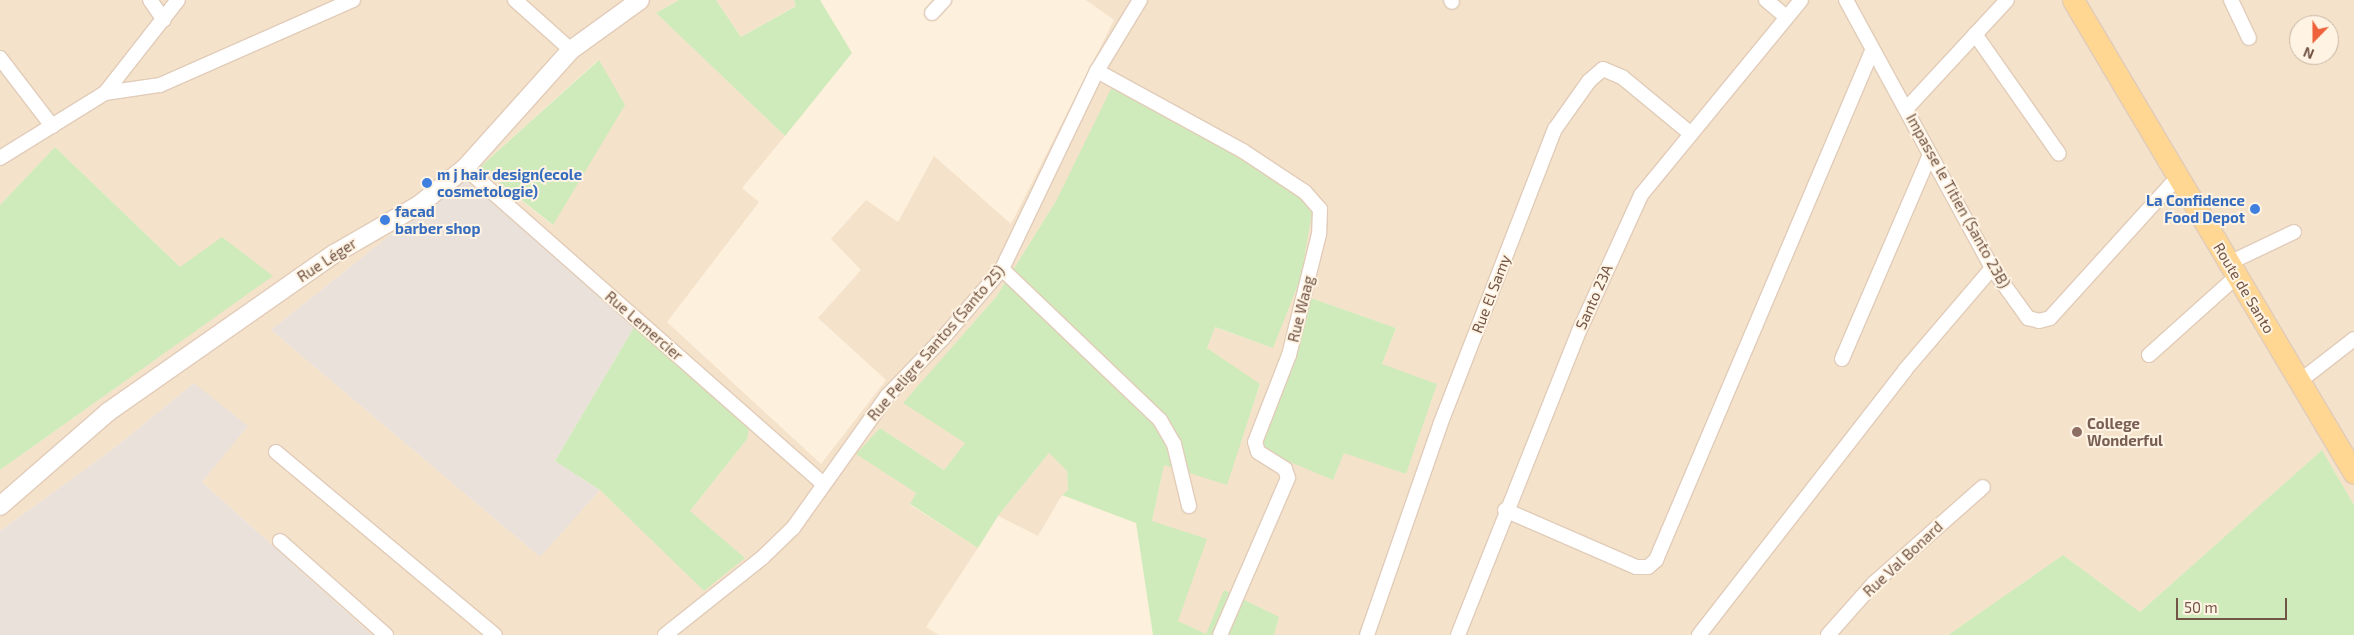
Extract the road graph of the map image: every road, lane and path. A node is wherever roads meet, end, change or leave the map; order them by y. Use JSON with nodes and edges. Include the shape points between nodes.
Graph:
{"nodes":[{"id":1,"x":150,"y":0,"type":"edge"},
{"id":2,"x":178,"y":0,"type":"edge"},
{"id":3,"x":353,"y":0,"type":"edge"},
{"id":4,"x":515,"y":0,"type":"edge"},
{"id":5,"x":640,"y":0,"type":"edge"},
{"id":6,"x":944,"y":0,"type":"edge"},
{"id":7,"x":1140,"y":0,"type":"edge"},
{"id":8,"x":1766,"y":0,"type":"edge"},
{"id":9,"x":1801,"y":0,"type":"edge"},
{"id":10,"x":1846,"y":0,"type":"edge"},
{"id":11,"x":2007,"y":0,"type":"edge"},
{"id":12,"x":2073,"y":0,"type":"edge"},
{"id":13,"x":2231,"y":0,"type":"edge"},
{"id":14,"x":932,"y":13,"type":"dead end"},
{"id":15,"x":1785,"y":16,"type":"junction"},
{"id":16,"x":164,"y":20,"type":"junction"},
{"id":17,"x":1975,"y":34,"type":"junction"},
{"id":18,"x":2249,"y":38,"type":"dead end"},
{"id":19,"x":571,"y":50,"type":"junction"},
{"id":20,"x":1872,"y":51,"type":"junction"},
{"id":21,"x":0,"y":58,"type":"edge"},
{"id":22,"x":1097,"y":71,"type":"junction"},
{"id":23,"x":105,"y":92,"type":"junction"},
{"id":24,"x":1906,"y":108,"type":"junction"},
{"id":25,"x":52,"y":126,"type":"junction"},
{"id":26,"x":1690,"y":133,"type":"junction"},
{"id":27,"x":2059,"y":154,"type":"dead end"},
{"id":28,"x":1930,"y":155,"type":"junction"},
{"id":29,"x":0,"y":158,"type":"edge"},
{"id":30,"x":465,"y":168,"type":"junction"},
{"id":31,"x":2178,"y":176,"type":"junction"},
{"id":32,"x":2294,"y":232,"type":"dead end"},
{"id":33,"x":1992,"y":268,"type":"junction"},
{"id":34,"x":1002,"y":269,"type":"junction"},
{"id":35,"x":2233,"y":269,"type":"junction"},
{"id":36,"x":2354,"y":339,"type":"edge"},
{"id":37,"x":2149,"y":355,"type":"dead end"},
{"id":38,"x":1842,"y":359,"type":"dead end"},
{"id":39,"x":2300,"y":381,"type":"junction"},
{"id":40,"x":276,"y":452,"type":"dead end"},
{"id":41,"x":2354,"y":473,"type":"edge"},
{"id":42,"x":824,"y":484,"type":"junction"},
{"id":43,"x":1983,"y":487,"type":"dead end"},
{"id":44,"x":0,"y":506,"type":"edge"},
{"id":45,"x":1189,"y":506,"type":"dead end"},
{"id":46,"x":1505,"y":510,"type":"junction"},
{"id":47,"x":280,"y":541,"type":"dead end"},
{"id":48,"x":386,"y":635,"type":"edge"},
{"id":49,"x":495,"y":635,"type":"edge"},
{"id":50,"x":665,"y":635,"type":"edge"},
{"id":51,"x":1220,"y":635,"type":"edge"},
{"id":52,"x":1367,"y":635,"type":"edge"},
{"id":53,"x":1458,"y":635,"type":"edge"},
{"id":54,"x":1699,"y":635,"type":"edge"},
{"id":55,"x":1828,"y":635,"type":"edge"}],
"edges":[{"from":1,"to":16,"type":"street"},
{"from":2,"to":16,"type":"street"},
{"from":3,"to":23,"type":"street","via":[[160,85]]},
{"from":4,"to":19,"type":"street"},
{"from":5,"to":19,"type":"street","name":"Rue Léger"},
{"from":6,"to":14,"type":"street"},
{"from":7,"to":22,"type":"street","name":"Rue Peligre Santos (Santo 25)"},
{"from":8,"to":15,"type":"street"},
{"from":9,"to":15,"type":"street","name":"Santo 23A"},
{"from":10,"to":20,"type":"street","name":"Impasse le Titien (Santo 23B)"},
{"from":11,"to":17,"type":"street"},
{"from":12,"to":31,"type":"main road","name":"Route de Santo"},
{"from":13,"to":18,"type":"street"},
{"from":15,"to":26,"type":"street","name":"Santo 23A"},
{"from":16,"to":23,"type":"street"},
{"from":17,"to":24,"type":"street"},
{"from":17,"to":27,"type":"street"},
{"from":19,"to":30,"type":"street","name":"Rue Léger"},
{"from":20,"to":24,"type":"street","name":"Impasse le Titien (Santo 23B)"},
{"from":20,"to":46,"type":"street","via":[[1656,560],[1648,567],[1636,567]]},
{"from":21,"to":25,"type":"street"},
{"from":22,"to":34,"type":"street","name":"Rue Peligre Santos (Santo 25)"},
{"from":22,"to":51,"type":"street","name":"Rue Waag","via":[[1243,151],[1305,192],[1320,209],[1319,234],[1289,355],[1255,442],[1258,452],[1285,469],[1288,478]]},
{"from":23,"to":25,"type":"street"},
{"from":24,"to":28,"type":"street","name":"Impasse le Titien (Santo 23B)"},
{"from":25,"to":29,"type":"street"},
{"from":26,"to":46,"type":"street","name":"Santo 23A","via":[[1641,195],[1580,329]]},
{"from":26,"to":52,"type":"street","name":"Rue El Samy","via":[[1622,77],[1603,69],[1589,81],[1554,129],[1440,425]]},
{"from":28,"to":33,"type":"street","name":"Impasse le Titien (Santo 23B)"},
{"from":28,"to":38,"type":"street"},
{"from":30,"to":42,"type":"street","name":"Rue Lemercier"},
{"from":30,"to":44,"type":"street","name":"Rue Léger","via":[[419,205],[334,254],[108,412]]},
{"from":31,"to":33,"type":"street","name":"Impasse le Titien (Santo 23B)","via":[[2050,318],[2039,321],[2028,318]]},
{"from":31,"to":35,"type":"main road","name":"Route de Santo"},
{"from":32,"to":35,"type":"street"},
{"from":33,"to":54,"type":"street","via":[[1905,370]]},
{"from":34,"to":42,"type":"street","name":"Rue Peligre Santos (Santo 25)","via":[[943,338],[887,396]]},
{"from":34,"to":45,"type":"street","via":[[1160,420],[1174,444]]},
{"from":35,"to":37,"type":"street"},
{"from":35,"to":39,"type":"main road","name":"Route de Santo"},
{"from":36,"to":39,"type":"street"},
{"from":39,"to":41,"type":"main road","name":"Route de Santo"},
{"from":40,"to":49,"type":"street"},
{"from":42,"to":50,"type":"street","name":"Rue Peligre Santos (Santo 25)","via":[[793,528],[763,557]]},
{"from":43,"to":55,"type":"street","name":"Rue Val Bonard","via":[[1874,583]]},
{"from":46,"to":53,"type":"street","name":"Santo 23A"},
{"from":47,"to":48,"type":"street"}]}
